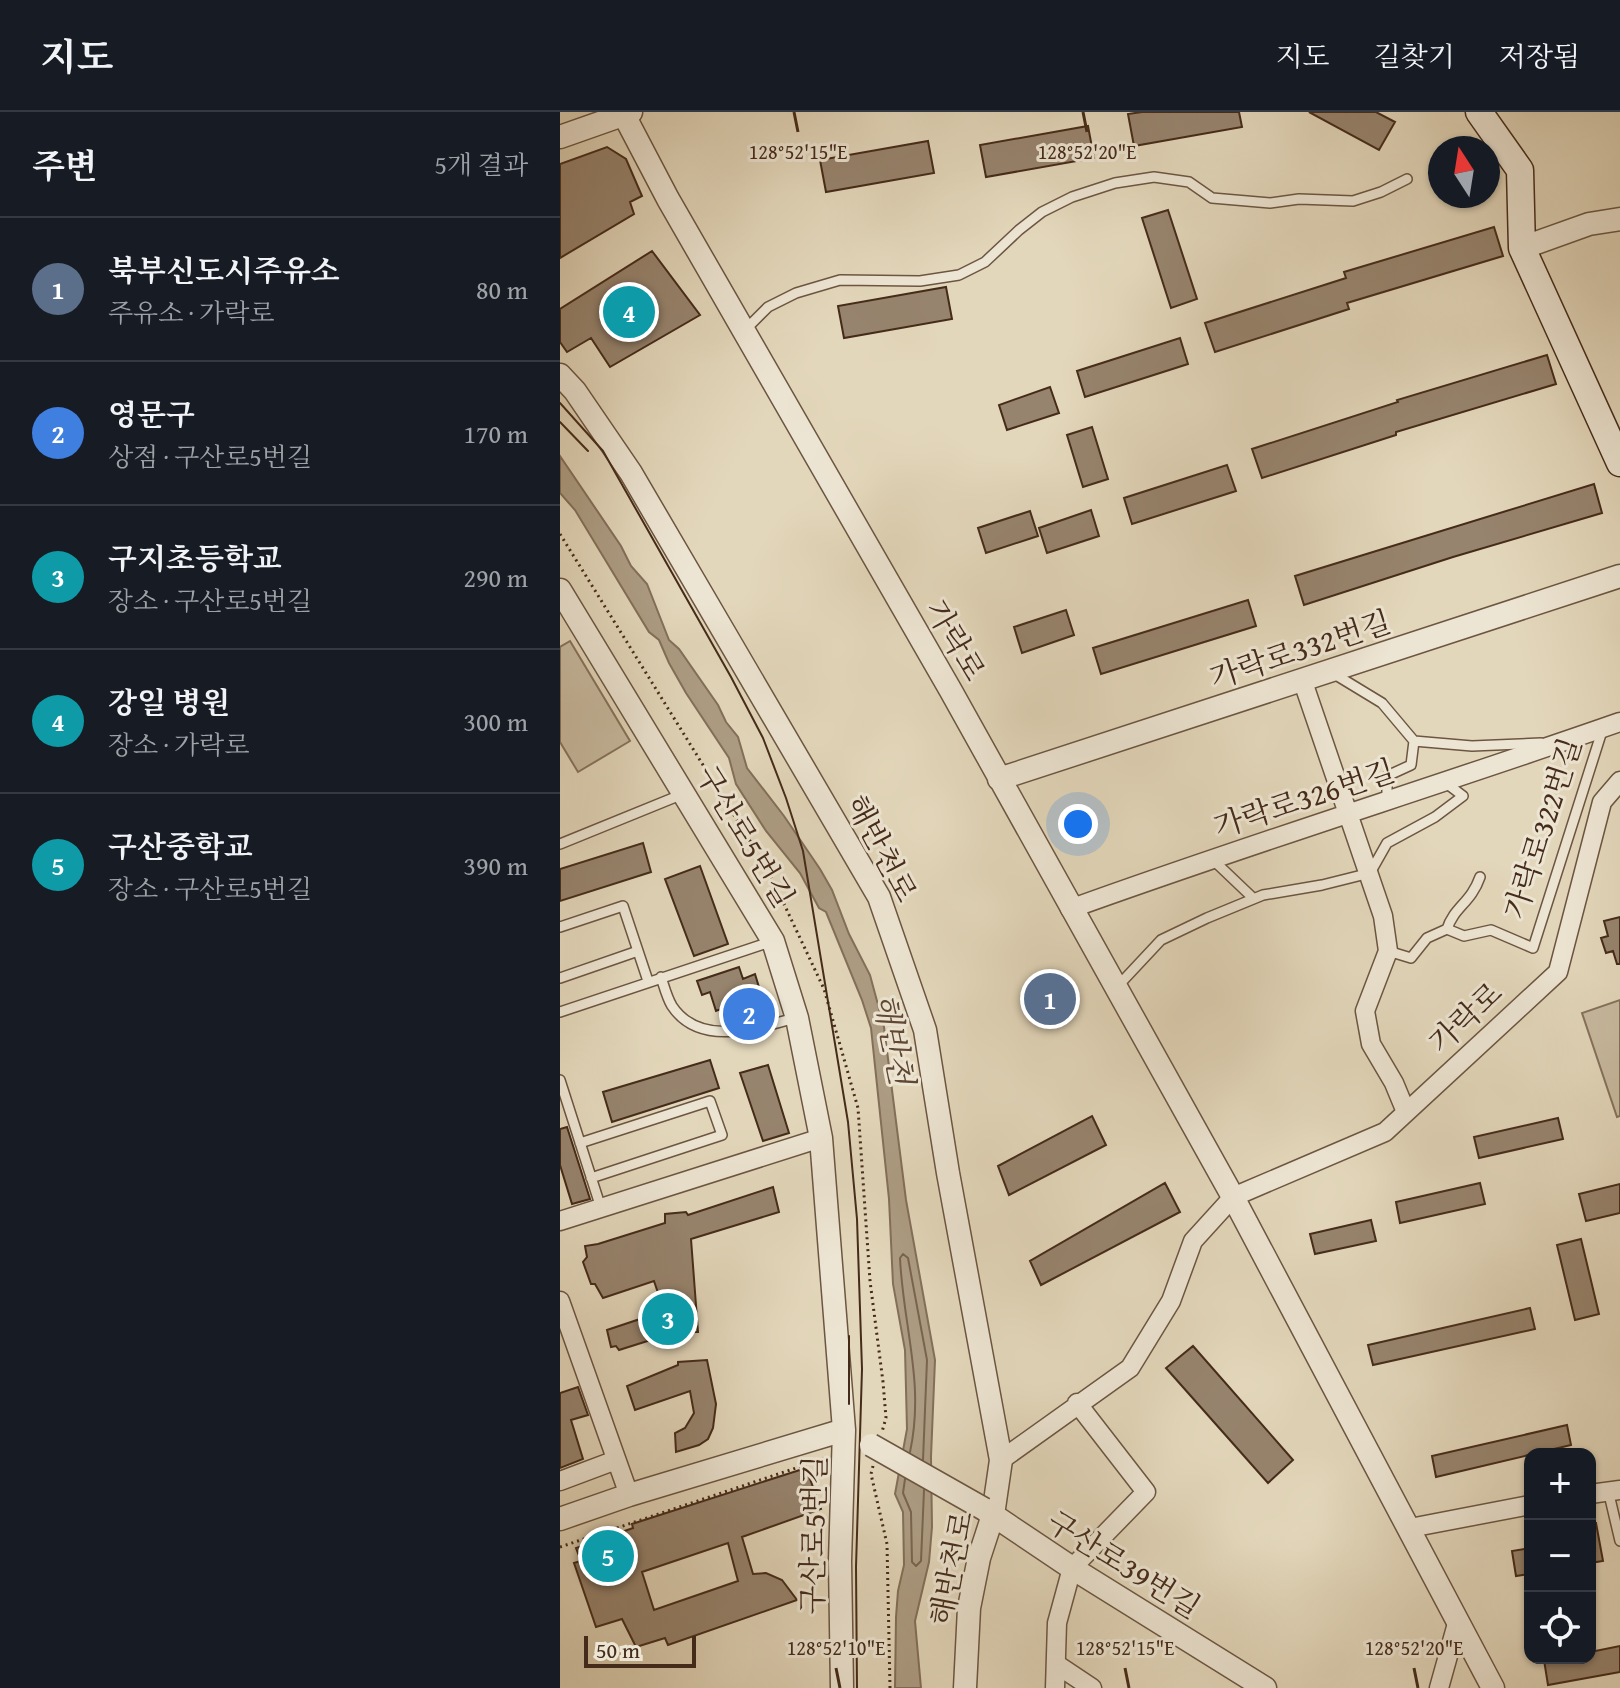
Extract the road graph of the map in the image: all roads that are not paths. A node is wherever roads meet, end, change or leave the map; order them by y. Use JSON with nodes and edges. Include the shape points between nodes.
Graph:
{"nodes":[{"id":1,"x":1479,"y":112,"type":"edge"},
{"id":2,"x":627,"y":113,"type":"edge"},
{"id":3,"x":560,"y":137,"type":"edge"},
{"id":4,"x":1407,"y":179,"type":"dead end"},
{"id":5,"x":1620,"y":219,"type":"edge"},
{"id":6,"x":1522,"y":248,"type":"junction"},
{"id":7,"x":744,"y":331,"type":"junction"},
{"id":8,"x":560,"y":375,"type":"edge"},
{"id":9,"x":1620,"y":463,"type":"edge"},
{"id":10,"x":1620,"y":576,"type":"edge"},
{"id":11,"x":560,"y":590,"type":"edge"},
{"id":12,"x":1329,"y":671,"type":"junction"},
{"id":13,"x":1302,"y":679,"type":"junction"},
{"id":14,"x":1611,"y":725,"type":"edge"},
{"id":15,"x":1414,"y":741,"type":"junction"},
{"id":16,"x":1557,"y":743,"type":"junction"},
{"id":17,"x":999,"y":779,"type":"junction"},
{"id":18,"x":1620,"y":781,"type":"edge"},
{"id":19,"x":1446,"y":783,"type":"junction"},
{"id":20,"x":685,"y":793,"type":"junction"},
{"id":21,"x":1387,"y":800,"type":"junction"},
{"id":22,"x":1349,"y":813,"type":"junction"},
{"id":23,"x":560,"y":844,"type":"edge"},
{"id":24,"x":1211,"y":858,"type":"junction"},
{"id":25,"x":1370,"y":873,"type":"junction"},
{"id":26,"x":1480,"y":877,"type":"dead end"},
{"id":27,"x":1253,"y":898,"type":"junction"},
{"id":28,"x":1070,"y":909,"type":"junction"},
{"id":29,"x":560,"y":927,"type":"edge"},
{"id":30,"x":1447,"y":929,"type":"junction"},
{"id":31,"x":773,"y":941,"type":"junction"},
{"id":32,"x":638,"y":951,"type":"junction"},
{"id":33,"x":1388,"y":951,"type":"junction"},
{"id":34,"x":661,"y":977,"type":"junction"},
{"id":35,"x":560,"y":978,"type":"edge"},
{"id":36,"x":648,"y":981,"type":"junction"},
{"id":37,"x":1115,"y":989,"type":"junction"},
{"id":38,"x":560,"y":1012,"type":"edge"},
{"id":39,"x":797,"y":1018,"type":"junction"},
{"id":40,"x":560,"y":1080,"type":"edge"},
{"id":41,"x":1406,"y":1112,"type":"junction"},
{"id":42,"x":821,"y":1138,"type":"junction"},
{"id":43,"x":580,"y":1143,"type":"junction"},
{"id":44,"x":591,"y":1178,"type":"junction"},
{"id":45,"x":1233,"y":1197,"type":"junction"},
{"id":46,"x":601,"y":1208,"type":"junction"},
{"id":47,"x":560,"y":1221,"type":"edge"},
{"id":48,"x":560,"y":1301,"type":"edge"},
{"id":49,"x":1077,"y":1403,"type":"junction"},
{"id":50,"x":844,"y":1430,"type":"junction"},
{"id":51,"x":616,"y":1460,"type":"junction"},
{"id":52,"x":1001,"y":1460,"type":"junction"},
{"id":53,"x":560,"y":1481,"type":"edge"},
{"id":54,"x":1606,"y":1491,"type":"edge"},
{"id":55,"x":629,"y":1495,"type":"junction"},
{"id":56,"x":1524,"y":1506,"type":"edge"},
{"id":57,"x":988,"y":1512,"type":"junction"},
{"id":58,"x":560,"y":1519,"type":"edge"},
{"id":59,"x":1410,"y":1528,"type":"junction"},
{"id":60,"x":1620,"y":1541,"type":"edge"},
{"id":61,"x":1072,"y":1568,"type":"junction"},
{"id":62,"x":1458,"y":1620,"type":"junction"},
{"id":63,"x":1056,"y":1664,"type":"junction"},
{"id":64,"x":842,"y":1688,"type":"edge"},
{"id":65,"x":965,"y":1688,"type":"edge"},
{"id":66,"x":1055,"y":1688,"type":"edge"},
{"id":67,"x":1092,"y":1688,"type":"edge"},
{"id":68,"x":1265,"y":1688,"type":"edge"},
{"id":69,"x":1439,"y":1688,"type":"edge"},
{"id":70,"x":1493,"y":1688,"type":"edge"}],
"edges":[{"from":1,"to":6,"type":"main road","via":[[1520,170]]},
{"from":2,"to":3,"type":"street"},
{"from":2,"to":7,"type":"street","name":"가락로"},
{"from":4,"to":7,"type":"lane","via":[[1353,201],[1270,203],[1212,198],[1189,182],[1154,177],[1115,183],[1042,212],[985,262],[959,275],[920,281],[840,280],[768,307]]},
{"from":5,"to":6,"type":"street","via":[[1589,224]]},
{"from":6,"to":9,"type":"main road"},
{"from":7,"to":17,"type":"street","name":"가락로"},
{"from":8,"to":52,"type":"street","name":"해반천로","via":[[631,473],[879,897],[925,1030]]},
{"from":10,"to":12,"type":"street","name":"가락로332번길"},
{"from":11,"to":20,"type":"street","name":"구산로5번길"},
{"from":12,"to":13,"type":"street","name":"가락로332번길"},
{"from":12,"to":15,"type":"lane","name":"가락로326번길","via":[[1382,703]]},
{"from":13,"to":17,"type":"street","name":"가락로332번길"},
{"from":13,"to":22,"type":"street"},
{"from":14,"to":16,"type":"street","name":"가락로326번길"},
{"from":14,"to":30,"type":"lane","name":"가락로322번길","via":[[1533,948],[1491,930],[1464,936]]},
{"from":15,"to":16,"type":"lane","name":"가락로326번길","via":[[1472,746]]},
{"from":15,"to":21,"type":"lane","via":[[1411,765],[1387,776]]},
{"from":16,"to":19,"type":"street","name":"가락로326번길"},
{"from":17,"to":28,"type":"street","name":"가락로"},
{"from":18,"to":41,"type":"street","name":"가락로","via":[[1602,802],[1558,972]]},
{"from":19,"to":21,"type":"street","name":"가락로326번길"},
{"from":19,"to":25,"type":"lane","via":[[1463,796],[1387,843]]},
{"from":20,"to":23,"type":"lane"},
{"from":20,"to":31,"type":"street","name":"구산로5번길"},
{"from":21,"to":22,"type":"street","name":"가락로326번길"},
{"from":22,"to":24,"type":"street","name":"가락로326번길"},
{"from":22,"to":25,"type":"street"},
{"from":24,"to":27,"type":"lane"},
{"from":24,"to":28,"type":"street","name":"가락로326번길"},
{"from":25,"to":27,"type":"lane"},
{"from":25,"to":33,"type":"street"},
{"from":26,"to":30,"type":"lane","name":"가락로322번길"},
{"from":27,"to":37,"type":"lane","via":[[1161,940]]},
{"from":28,"to":37,"type":"street","name":"가락로"},
{"from":29,"to":32,"type":"lane","via":[[623,906]]},
{"from":30,"to":33,"type":"lane","name":"가락로322번길","via":[[1427,938],[1411,958]]},
{"from":31,"to":34,"type":"lane"},
{"from":31,"to":39,"type":"street","name":"구산로5번길"},
{"from":32,"to":35,"type":"lane"},
{"from":32,"to":36,"type":"lane"},
{"from":33,"to":41,"type":"street","via":[[1365,1011],[1371,1044]]},
{"from":34,"to":36,"type":"lane"},
{"from":34,"to":39,"type":"lane","via":[[679,1014],[713,1031],[737,1033]]},
{"from":36,"to":38,"type":"lane"},
{"from":37,"to":45,"type":"street","name":"가락로"},
{"from":39,"to":42,"type":"street","name":"구산로5번길"},
{"from":40,"to":43,"type":"lane"},
{"from":41,"to":45,"type":"street","name":"가락로","via":[[1385,1132]]},
{"from":42,"to":46,"type":"street"},
{"from":42,"to":50,"type":"street","name":"구산로5번길"},
{"from":43,"to":44,"type":"lane"},
{"from":43,"to":44,"type":"lane","via":[[710,1101],[722,1135]]},
{"from":44,"to":46,"type":"lane"},
{"from":45,"to":49,"type":"street","via":[[1193,1241],[1171,1301],[1130,1368]]},
{"from":45,"to":59,"type":"street","name":"가락로"},
{"from":46,"to":47,"type":"street"},
{"from":48,"to":51,"type":"street"},
{"from":49,"to":52,"type":"street"},
{"from":49,"to":61,"type":"street","via":[[1146,1492]]},
{"from":50,"to":55,"type":"street","name":"구산로5번길"},
{"from":50,"to":57,"type":"street","name":"구산로39번길","bridge":true},
{"from":50,"to":64,"type":"street","name":"구산로5번길"},
{"from":51,"to":53,"type":"street"},
{"from":51,"to":55,"type":"street"},
{"from":52,"to":57,"type":"street","name":"해반천로"},
{"from":54,"to":60,"type":"lane"},
{"from":55,"to":58,"type":"street","name":"구산로5번길"},
{"from":56,"to":59,"type":"street"},
{"from":57,"to":61,"type":"street","name":"구산로39번길"},
{"from":57,"to":65,"type":"street","name":"해반천로","via":[[969,1608]]},
{"from":59,"to":62,"type":"street","name":"가락로"},
{"from":61,"to":63,"type":"street","via":[[1057,1623]]},
{"from":61,"to":68,"type":"street","name":"구산로39번길"},
{"from":62,"to":69,"type":"street"},
{"from":62,"to":70,"type":"street","name":"가락로"},
{"from":63,"to":66,"type":"street"},
{"from":63,"to":67,"type":"street"}]}
